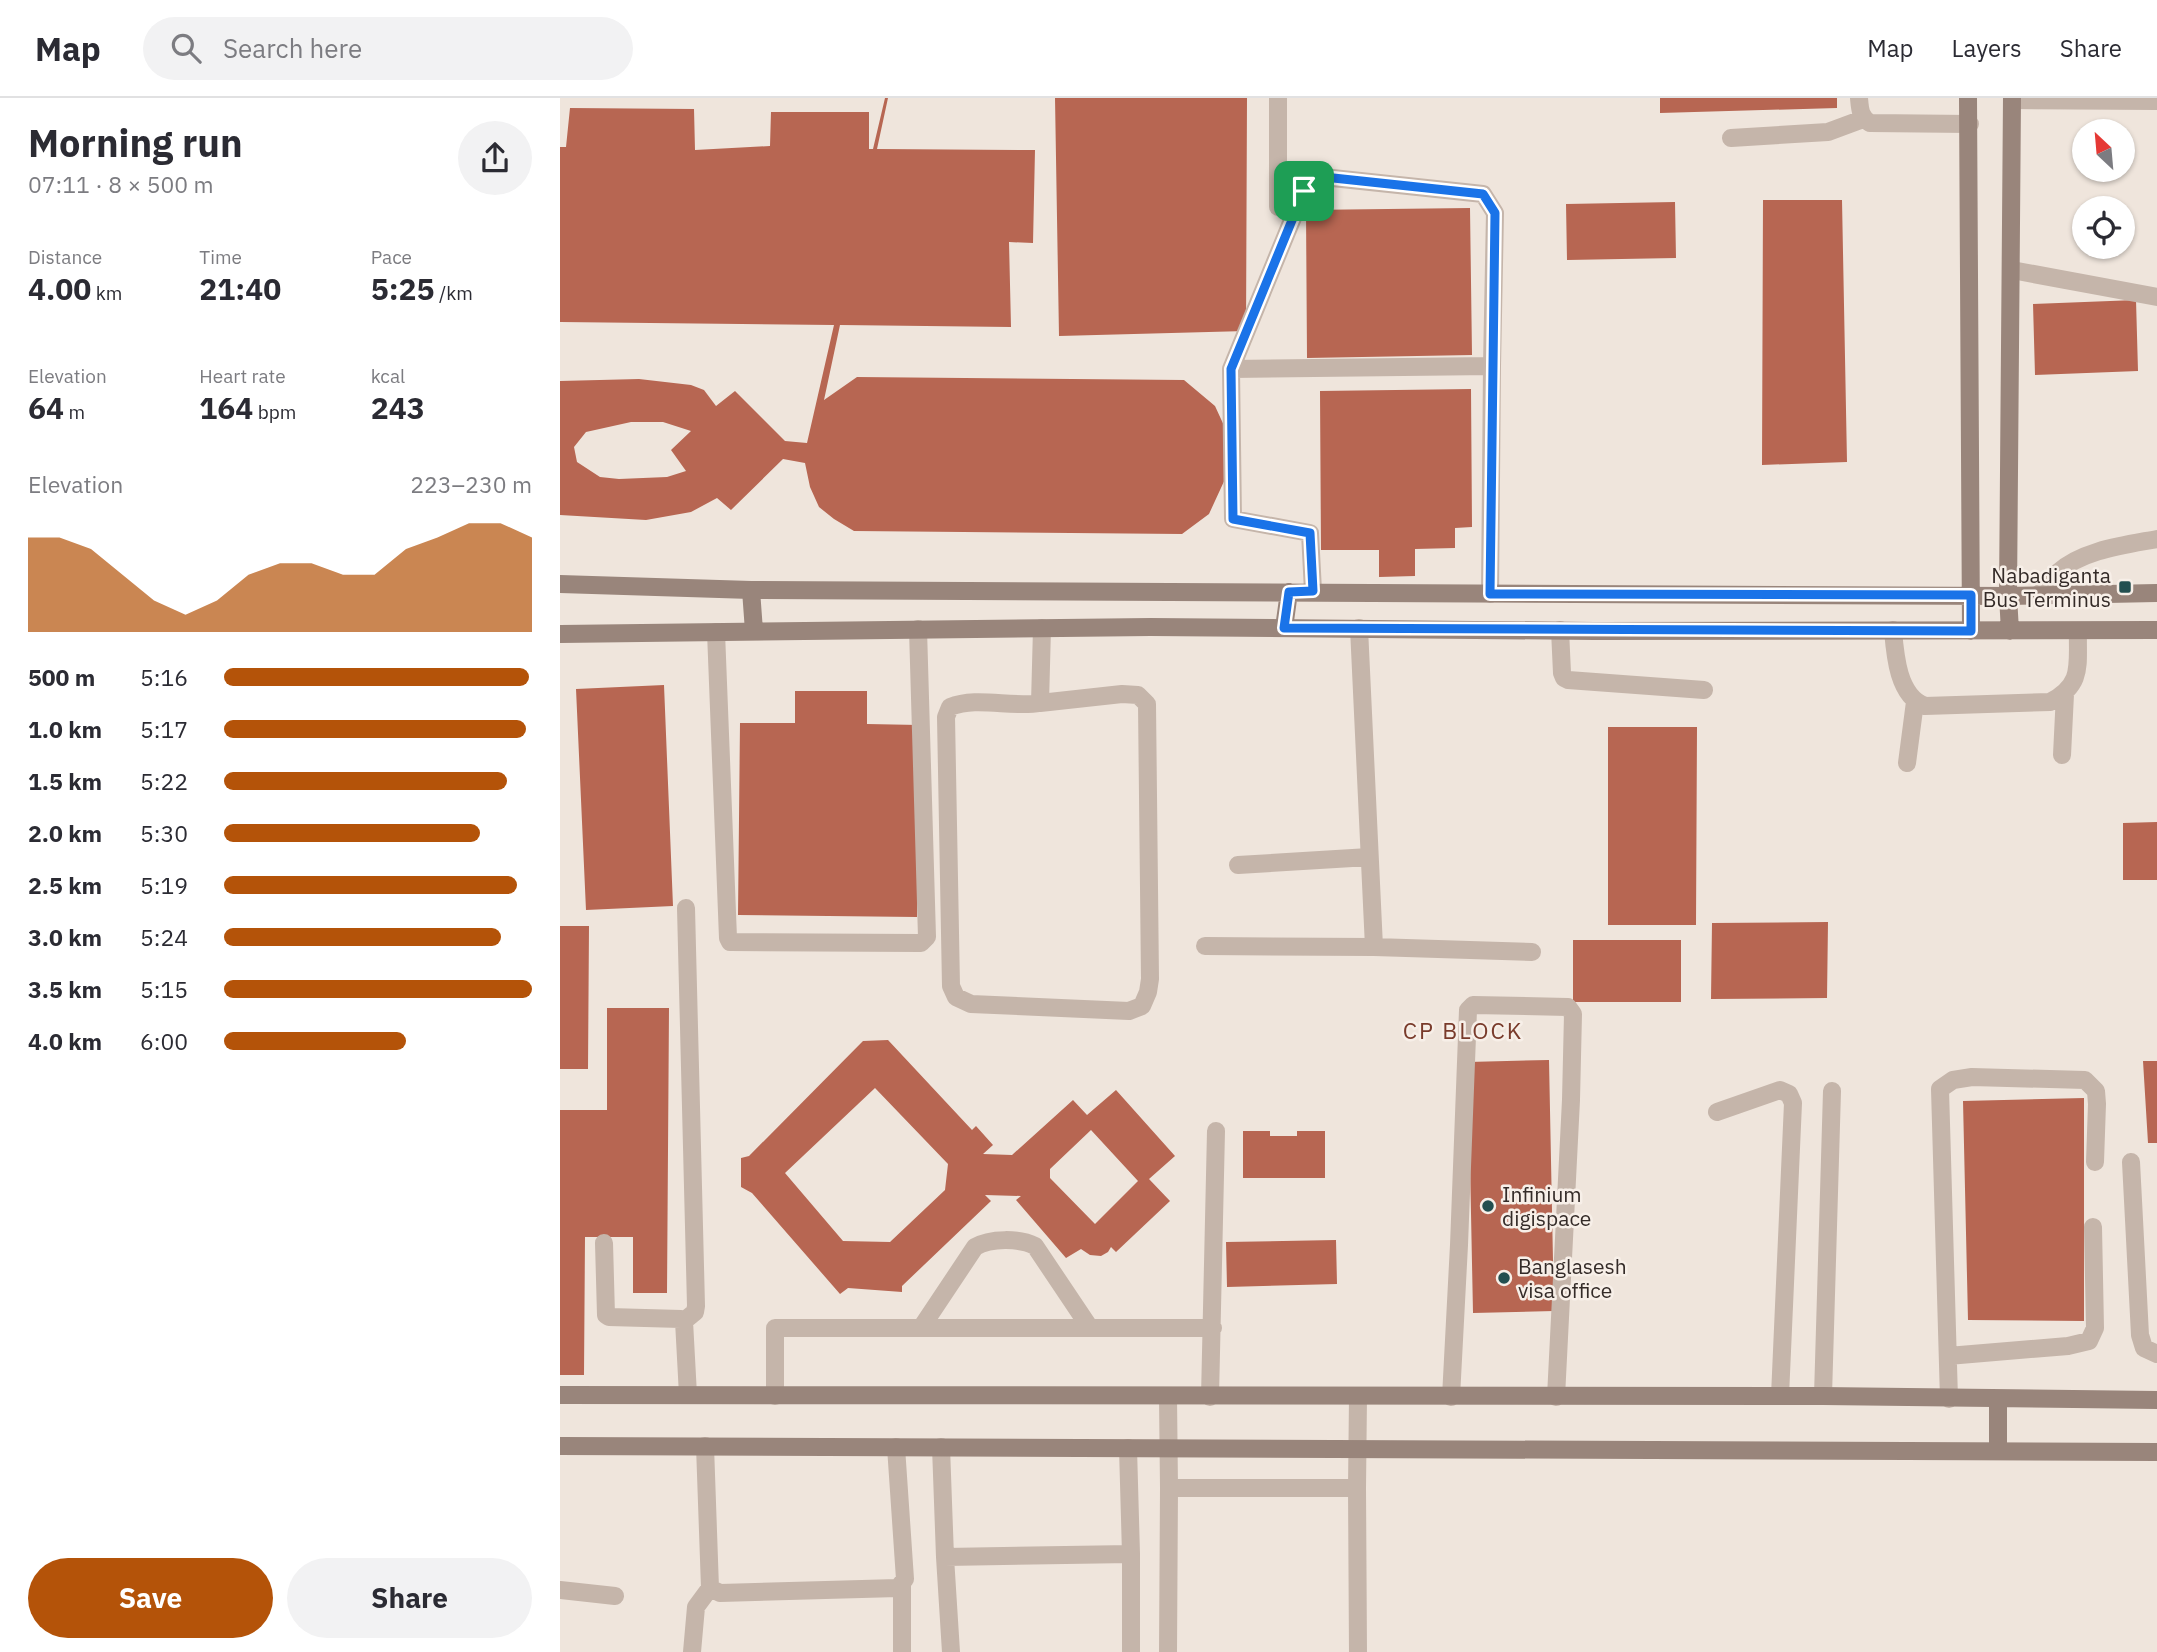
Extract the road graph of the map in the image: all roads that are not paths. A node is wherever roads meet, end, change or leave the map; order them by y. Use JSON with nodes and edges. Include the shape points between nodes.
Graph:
{"nodes":[{"id":1,"x":1278,"y":98,"type":"edge"},
{"id":2,"x":1859,"y":98,"type":"edge"},
{"id":3,"x":1969,"y":98,"type":"edge"},
{"id":4,"x":2012,"y":99,"type":"edge"},
{"id":5,"x":2157,"y":101,"type":"edge"},
{"id":6,"x":1863,"y":119,"type":"junction"},
{"id":7,"x":1970,"y":124,"type":"junction"},
{"id":8,"x":1731,"y":138,"type":"dead end"},
{"id":9,"x":1278,"y":207,"type":"dead end"},
{"id":10,"x":2011,"y":270,"type":"junction"},
{"id":11,"x":2157,"y":297,"type":"edge"},
{"id":12,"x":1492,"y":366,"type":"junction"},
{"id":13,"x":1231,"y":369,"type":"junction"},
{"id":14,"x":2157,"y":539,"type":"edge"},
{"id":15,"x":560,"y":584,"type":"edge"},
{"id":16,"x":751,"y":590,"type":"junction"},
{"id":17,"x":1313,"y":591,"type":"junction"},
{"id":18,"x":1289,"y":592,"type":"junction"},
{"id":19,"x":2157,"y":593,"type":"edge"},
{"id":20,"x":1490,"y":594,"type":"junction"},
{"id":21,"x":2039,"y":594,"type":"junction"},
{"id":22,"x":1971,"y":595,"type":"junction"},
{"id":23,"x":2008,"y":596,"type":"junction"},
{"id":24,"x":1042,"y":628,"type":"junction"},
{"id":25,"x":1284,"y":628,"type":"junction"},
{"id":26,"x":1359,"y":628,"type":"junction"},
{"id":27,"x":918,"y":629,"type":"junction"},
{"id":28,"x":1560,"y":630,"type":"junction"},
{"id":29,"x":1893,"y":630,"type":"junction"},
{"id":30,"x":2157,"y":630,"type":"edge"},
{"id":31,"x":754,"y":631,"type":"junction"},
{"id":32,"x":1971,"y":631,"type":"junction"},
{"id":33,"x":2010,"y":631,"type":"junction"},
{"id":34,"x":2078,"y":631,"type":"junction"},
{"id":35,"x":716,"y":632,"type":"junction"},
{"id":36,"x":560,"y":634,"type":"edge"},
{"id":37,"x":1704,"y":690,"type":"dead end"},
{"id":38,"x":2065,"y":694,"type":"junction"},
{"id":39,"x":1914,"y":702,"type":"junction"},
{"id":40,"x":1040,"y":703,"type":"junction"},
{"id":41,"x":2062,"y":755,"type":"dead end"},
{"id":42,"x":1907,"y":763,"type":"dead end"},
{"id":43,"x":1368,"y":858,"type":"junction"},
{"id":44,"x":1238,"y":865,"type":"dead end"},
{"id":45,"x":687,"y":908,"type":"dead end"},
{"id":46,"x":1205,"y":946,"type":"dead end"},
{"id":47,"x":1374,"y":947,"type":"junction"},
{"id":48,"x":1532,"y":952,"type":"dead end"},
{"id":49,"x":1832,"y":1091,"type":"dead end"},
{"id":50,"x":1717,"y":1112,"type":"dead end"},
{"id":51,"x":1216,"y":1131,"type":"dead end"},
{"id":52,"x":2095,"y":1162,"type":"dead end"},
{"id":53,"x":2131,"y":1162,"type":"dead end"},
{"id":54,"x":2093,"y":1227,"type":"dead end"},
{"id":55,"x":604,"y":1243,"type":"dead end"},
{"id":56,"x":684,"y":1321,"type":"junction"},
{"id":57,"x":921,"y":1328,"type":"junction"},
{"id":58,"x":1090,"y":1328,"type":"junction"},
{"id":59,"x":1213,"y":1328,"type":"junction"},
{"id":60,"x":2157,"y":1354,"type":"edge"},
{"id":61,"x":1948,"y":1356,"type":"junction"},
{"id":62,"x":560,"y":1395,"type":"edge"},
{"id":63,"x":688,"y":1395,"type":"junction"},
{"id":64,"x":775,"y":1396,"type":"junction"},
{"id":65,"x":1780,"y":1396,"type":"junction"},
{"id":66,"x":1823,"y":1396,"type":"junction"},
{"id":67,"x":1168,"y":1397,"type":"junction"},
{"id":68,"x":1210,"y":1397,"type":"junction"},
{"id":69,"x":1358,"y":1397,"type":"junction"},
{"id":70,"x":1451,"y":1397,"type":"junction"},
{"id":71,"x":1556,"y":1397,"type":"junction"},
{"id":72,"x":1949,"y":1399,"type":"junction"},
{"id":73,"x":1998,"y":1400,"type":"junction"},
{"id":74,"x":2157,"y":1400,"type":"edge"},
{"id":75,"x":560,"y":1446,"type":"edge"},
{"id":76,"x":705,"y":1446,"type":"junction"},
{"id":77,"x":895,"y":1447,"type":"junction"},
{"id":78,"x":941,"y":1447,"type":"junction"},
{"id":79,"x":1128,"y":1448,"type":"junction"},
{"id":80,"x":1169,"y":1448,"type":"junction"},
{"id":81,"x":1357,"y":1449,"type":"junction"},
{"id":82,"x":1998,"y":1451,"type":"junction"},
{"id":83,"x":2157,"y":1452,"type":"edge"},
{"id":84,"x":1169,"y":1488,"type":"junction"},
{"id":85,"x":1357,"y":1488,"type":"junction"},
{"id":86,"x":1131,"y":1554,"type":"junction"},
{"id":87,"x":945,"y":1557,"type":"junction"},
{"id":88,"x":902,"y":1584,"type":"junction"},
{"id":89,"x":710,"y":1588,"type":"junction"},
{"id":90,"x":560,"y":1590,"type":"edge"},
{"id":91,"x":615,"y":1596,"type":"dead end"},
{"id":92,"x":692,"y":1652,"type":"edge"},
{"id":93,"x":902,"y":1652,"type":"edge"},
{"id":94,"x":951,"y":1652,"type":"edge"},
{"id":95,"x":1131,"y":1652,"type":"edge"},
{"id":96,"x":1168,"y":1652,"type":"edge"},
{"id":97,"x":1358,"y":1652,"type":"edge"}],
"edges":[{"from":1,"to":9,"type":"lane"},
{"from":2,"to":6,"type":"lane"},
{"from":3,"to":7,"type":"street"},
{"from":4,"to":5,"type":"lane"},
{"from":4,"to":10,"type":"street"},
{"from":6,"to":7,"type":"lane","via":[[1870,123]]},
{"from":6,"to":8,"type":"lane","via":[[1828,132]]},
{"from":7,"to":22,"type":"street"},
{"from":10,"to":11,"type":"lane"},
{"from":10,"to":23,"type":"street"},
{"from":12,"to":13,"type":"lane"},
{"from":12,"to":13,"type":"lane","via":[[1495,213],[1483,194],[1324,177],[1311,181],[1304,191]]},
{"from":12,"to":20,"type":"lane"},
{"from":13,"to":17,"type":"lane","via":[[1233,519],[1310,533]]},
{"from":14,"to":21,"type":"lane","via":[[2077,560],[2057,573]]},
{"from":15,"to":16,"type":"street"},
{"from":16,"to":18,"type":"street"},
{"from":16,"to":31,"type":"street"},
{"from":17,"to":18,"type":"street"},
{"from":17,"to":20,"type":"street"},
{"from":18,"to":25,"type":"street"},
{"from":19,"to":21,"type":"street"},
{"from":20,"to":22,"type":"street"},
{"from":21,"to":23,"type":"street"},
{"from":22,"to":23,"type":"street"},
{"from":22,"to":32,"type":"street"},
{"from":23,"to":33,"type":"street"},
{"from":24,"to":25,"type":"street"},
{"from":24,"to":27,"type":"street"},
{"from":24,"to":40,"type":"lane"},
{"from":25,"to":26,"type":"street"},
{"from":26,"to":28,"type":"street"},
{"from":26,"to":43,"type":"lane"},
{"from":27,"to":31,"type":"street"},
{"from":27,"to":35,"type":"lane","via":[[927,937],[922,943],[730,942]]},
{"from":28,"to":29,"type":"street"},
{"from":28,"to":37,"type":"lane","via":[[1562,673],[1568,680]]},
{"from":29,"to":32,"type":"street"},
{"from":29,"to":39,"type":"lane","via":[[1898,668]]},
{"from":30,"to":34,"type":"street"},
{"from":31,"to":35,"type":"street"},
{"from":32,"to":33,"type":"street"},
{"from":33,"to":34,"type":"street"},
{"from":34,"to":38,"type":"lane","via":[[2074,683]]},
{"from":35,"to":36,"type":"street"},
{"from":38,"to":39,"type":"lane","via":[[2050,702],[1925,706]]},
{"from":38,"to":41,"type":"lane"},
{"from":39,"to":42,"type":"lane"},
{"from":40,"to":40,"type":"lane","via":[[961,702],[950,707],[946,718],[951,986],[956,998],[971,1004],[1129,1012],[1142,1006],[1150,979],[1147,704],[1138,695],[1122,694]]},
{"from":43,"to":44,"type":"lane"},
{"from":43,"to":47,"type":"lane"},
{"from":45,"to":56,"type":"lane","via":[[696,1306]]},
{"from":46,"to":47,"type":"lane"},
{"from":47,"to":48,"type":"lane"},
{"from":49,"to":66,"type":"lane"},
{"from":50,"to":65,"type":"lane","via":[[1780,1090],[1789,1094],[1793,1103]]},
{"from":51,"to":59,"type":"lane"},
{"from":52,"to":61,"type":"lane","via":[[2098,1104],[2095,1091],[2085,1080],[1972,1077],[1952,1080],[1940,1089]]},
{"from":53,"to":60,"type":"lane","via":[[2140,1335],[2144,1348]]},
{"from":54,"to":61,"type":"lane","via":[[2095,1328],[2089,1341]]},
{"from":55,"to":56,"type":"lane","via":[[606,1315]]},
{"from":56,"to":63,"type":"lane"},
{"from":57,"to":58,"type":"lane"},
{"from":57,"to":58,"type":"lane","via":[[975,1247],[985,1242],[1022,1241],[1035,1246]]},
{"from":57,"to":64,"type":"lane","via":[[775,1328]]},
{"from":58,"to":59,"type":"lane"},
{"from":59,"to":68,"type":"lane"},
{"from":61,"to":72,"type":"lane"},
{"from":62,"to":63,"type":"street"},
{"from":63,"to":64,"type":"street"},
{"from":64,"to":67,"type":"street"},
{"from":65,"to":66,"type":"street"},
{"from":65,"to":71,"type":"street"},
{"from":66,"to":72,"type":"street"},
{"from":67,"to":68,"type":"street"},
{"from":67,"to":80,"type":"lane"},
{"from":68,"to":69,"type":"street"},
{"from":69,"to":70,"type":"street"},
{"from":69,"to":81,"type":"lane"},
{"from":70,"to":71,"type":"street"},
{"from":70,"to":71,"type":"lane","via":[[1468,1010],[1473,1005],[1568,1007],[1573,1014]]},
{"from":72,"to":73,"type":"street"},
{"from":73,"to":74,"type":"street"},
{"from":73,"to":82,"type":"street"},
{"from":75,"to":76,"type":"street"},
{"from":76,"to":77,"type":"street"},
{"from":76,"to":89,"type":"lane"},
{"from":77,"to":78,"type":"street"},
{"from":77,"to":88,"type":"lane"},
{"from":78,"to":79,"type":"street"},
{"from":78,"to":87,"type":"lane"},
{"from":79,"to":80,"type":"street"},
{"from":79,"to":86,"type":"lane"},
{"from":80,"to":81,"type":"street"},
{"from":80,"to":84,"type":"lane"},
{"from":81,"to":82,"type":"street"},
{"from":81,"to":85,"type":"lane"},
{"from":82,"to":83,"type":"street"},
{"from":84,"to":85,"type":"lane"},
{"from":84,"to":96,"type":"lane"},
{"from":85,"to":97,"type":"lane"},
{"from":86,"to":87,"type":"lane"},
{"from":86,"to":95,"type":"lane"},
{"from":87,"to":94,"type":"lane"},
{"from":88,"to":89,"type":"lane","via":[[898,1588],[720,1594]]},
{"from":88,"to":93,"type":"lane"},
{"from":89,"to":92,"type":"lane","via":[[696,1607]]},
{"from":90,"to":91,"type":"lane"}]}
